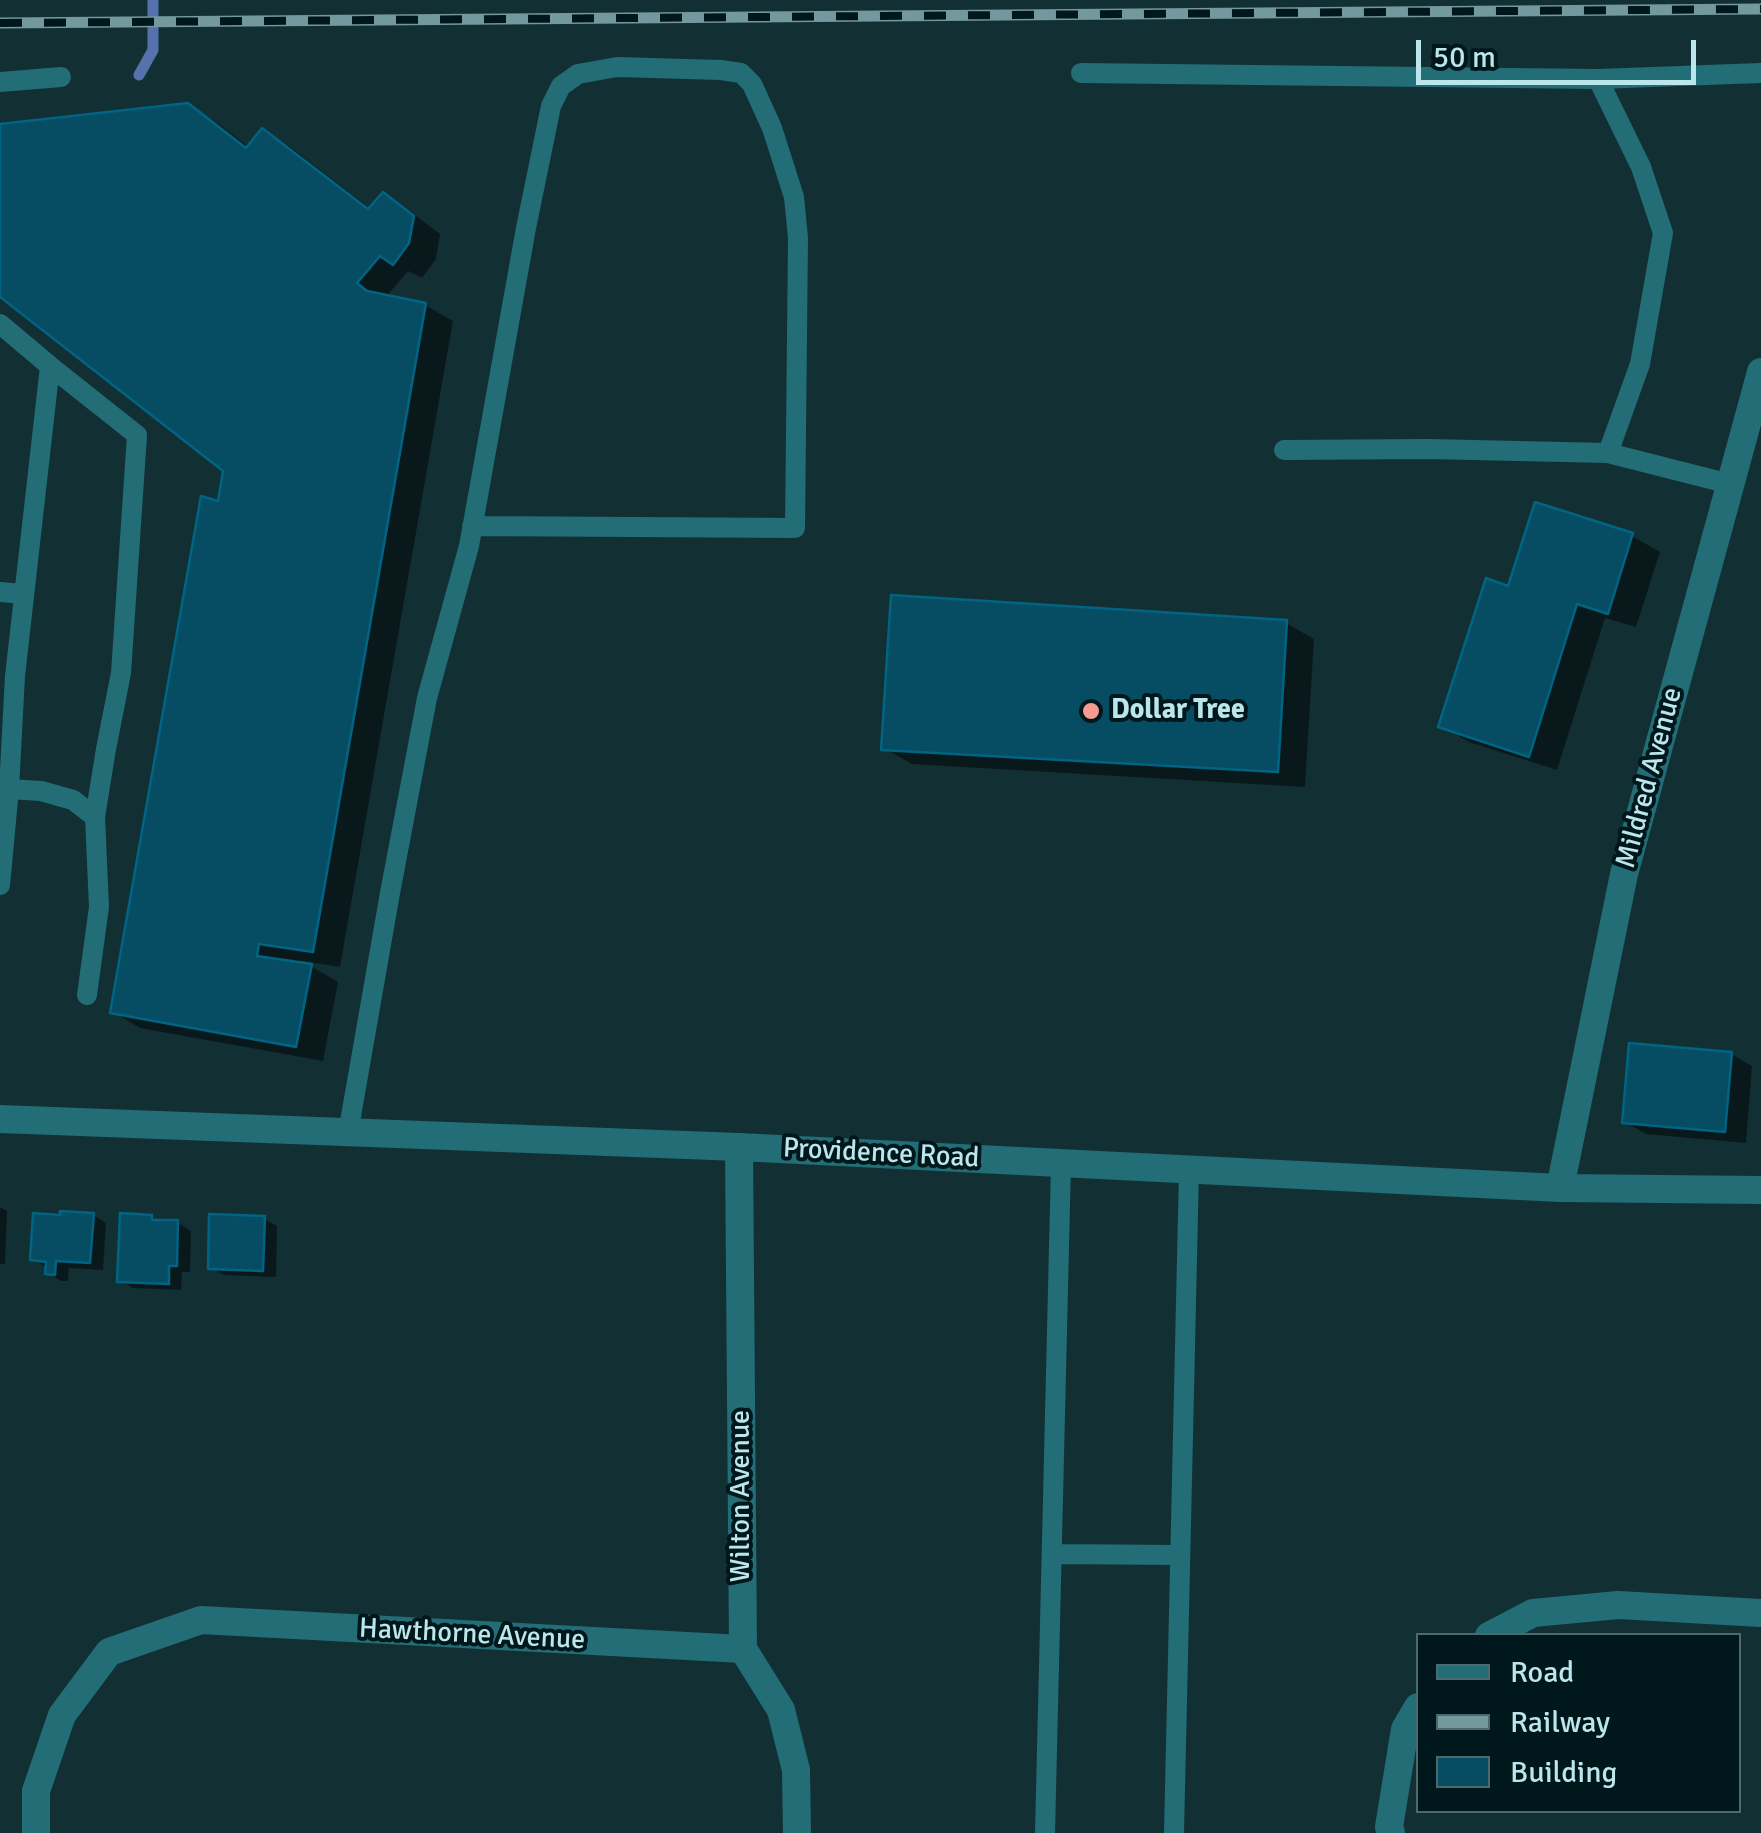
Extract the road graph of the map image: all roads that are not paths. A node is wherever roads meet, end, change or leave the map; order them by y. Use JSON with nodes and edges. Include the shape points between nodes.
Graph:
{"nodes":[{"id":1,"x":1081,"y":73,"type":"dead end"},
{"id":2,"x":1761,"y":73,"type":"edge"},
{"id":3,"x":61,"y":77,"type":"dead end"},
{"id":4,"x":1598,"y":79,"type":"junction"},
{"id":5,"x":0,"y":82,"type":"edge"},
{"id":6,"x":0,"y":324,"type":"edge"},
{"id":7,"x":50,"y":366,"type":"junction"},
{"id":8,"x":1761,"y":372,"type":"edge"},
{"id":9,"x":1284,"y":450,"type":"dead end"},
{"id":10,"x":1608,"y":453,"type":"junction"},
{"id":11,"x":1730,"y":484,"type":"junction"},
{"id":12,"x":472,"y":526,"type":"junction"},
{"id":13,"x":0,"y":592,"type":"edge"},
{"id":14,"x":23,"y":594,"type":"junction"},
{"id":15,"x":5,"y":796,"type":"edge"},
{"id":16,"x":95,"y":817,"type":"junction"},
{"id":17,"x":0,"y":885,"type":"edge"},
{"id":18,"x":87,"y":995,"type":"dead end"},
{"id":19,"x":0,"y":1120,"type":"edge"},
{"id":20,"x":348,"y":1133,"type":"junction"},
{"id":21,"x":739,"y":1146,"type":"junction"},
{"id":22,"x":1061,"y":1163,"type":"junction"},
{"id":23,"x":1189,"y":1169,"type":"junction"},
{"id":24,"x":1560,"y":1188,"type":"junction"},
{"id":25,"x":1761,"y":1190,"type":"edge"},
{"id":26,"x":1052,"y":1554,"type":"junction"},
{"id":27,"x":1179,"y":1555,"type":"junction"},
{"id":28,"x":1761,"y":1614,"type":"edge"},
{"id":29,"x":1494,"y":1633,"type":"edge"},
{"id":30,"x":743,"y":1649,"type":"junction"},
{"id":31,"x":1416,"y":1710,"type":"edge"},
{"id":32,"x":36,"y":1833,"type":"edge"},
{"id":33,"x":796,"y":1833,"type":"edge"},
{"id":34,"x":1045,"y":1833,"type":"edge"},
{"id":35,"x":1174,"y":1833,"type":"edge"},
{"id":36,"x":1391,"y":1833,"type":"edge"}],
"edges":[{"from":1,"to":4,"type":"lane"},
{"from":2,"to":4,"type":"lane"},
{"from":3,"to":5,"type":"lane"},
{"from":4,"to":10,"type":"lane","via":[[1641,167],[1662,232],[1640,364]]},
{"from":6,"to":7,"type":"lane"},
{"from":7,"to":14,"type":"lane"},
{"from":7,"to":16,"type":"lane","via":[[136,435],[121,673]]},
{"from":8,"to":11,"type":"street","name":"Mildred Avenue"},
{"from":9,"to":10,"type":"lane"},
{"from":10,"to":11,"type":"lane"},
{"from":11,"to":24,"type":"street","name":"Mildred Avenue","via":[[1624,874]]},
{"from":12,"to":12,"type":"lane","via":[[550,106],[561,86],[578,74],[617,67],[741,73],[772,128],[794,197],[795,528]]},
{"from":12,"to":20,"type":"lane","via":[[427,698]]},
{"from":13,"to":14,"type":"lane"},
{"from":14,"to":15,"type":"lane"},
{"from":15,"to":16,"type":"lane","via":[[41,791],[73,800]]},
{"from":15,"to":17,"type":"lane"},
{"from":16,"to":18,"type":"lane","via":[[99,906]]},
{"from":19,"to":20,"type":"street","name":"Providence Road"},
{"from":20,"to":21,"type":"street","name":"Providence Road"},
{"from":21,"to":22,"type":"street","name":"Providence Road"},
{"from":21,"to":30,"type":"street","name":"Wilton Avenue"},
{"from":22,"to":23,"type":"street","name":"Providence Road"},
{"from":22,"to":26,"type":"lane"},
{"from":23,"to":24,"type":"street","name":"Providence Road"},
{"from":23,"to":27,"type":"lane"},
{"from":24,"to":25,"type":"street","name":"Providence Road"},
{"from":26,"to":27,"type":"lane"},
{"from":26,"to":34,"type":"lane"},
{"from":27,"to":35,"type":"lane"},
{"from":28,"to":29,"type":"street","via":[[1618,1605],[1533,1613]]},
{"from":30,"to":32,"type":"street","name":"Hawthorne Avenue","via":[[201,1620],[110,1652],[62,1714],[36,1791]]},
{"from":30,"to":33,"type":"street","via":[[781,1710],[796,1770]]},
{"from":31,"to":36,"type":"street","via":[[1405,1729]]}]}
